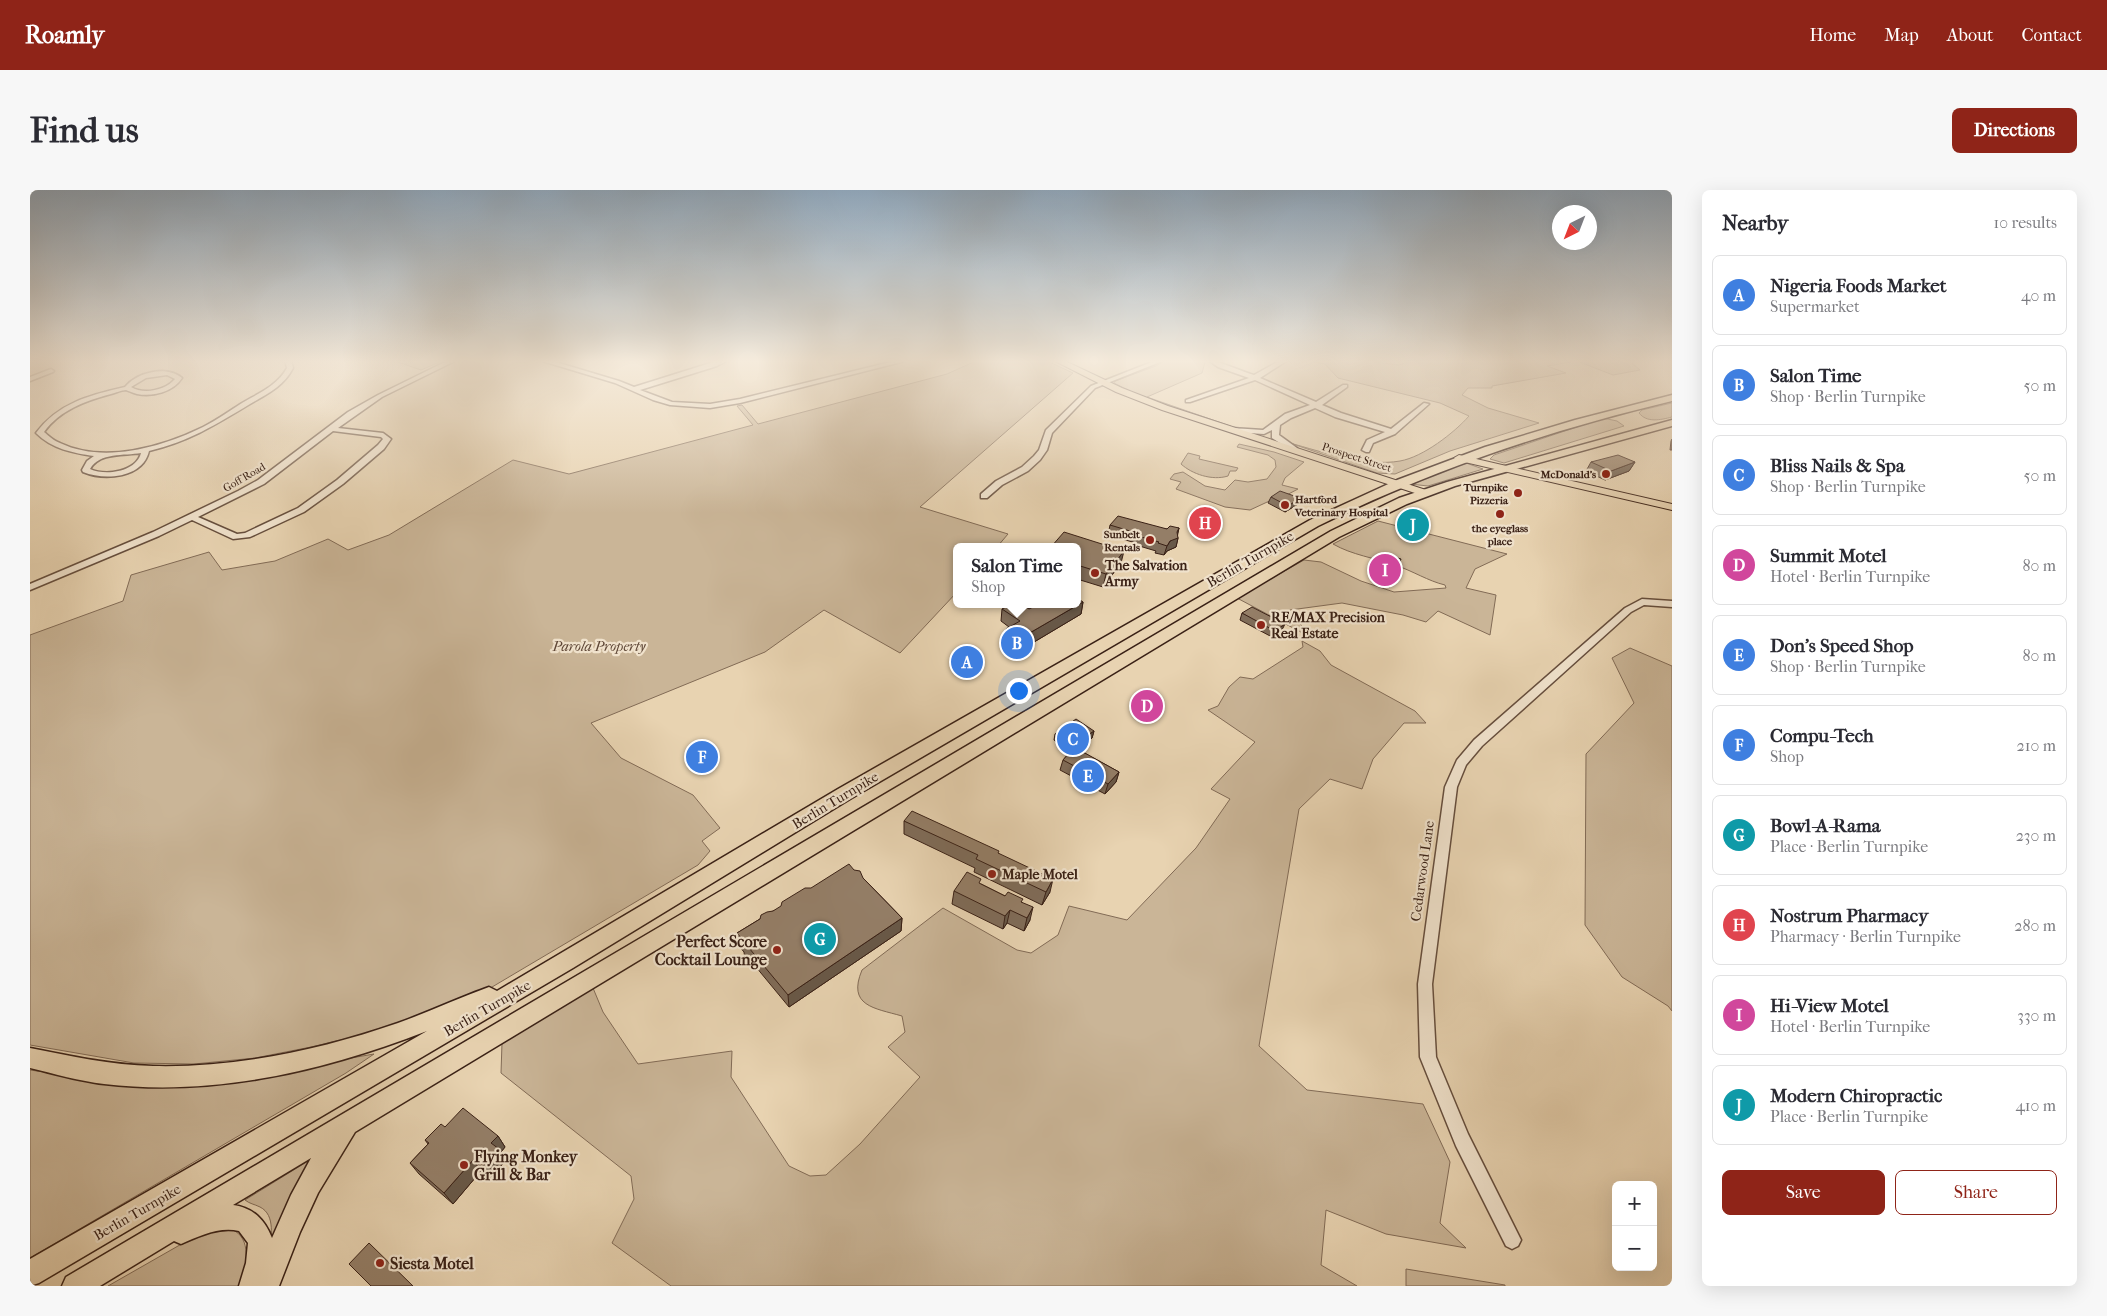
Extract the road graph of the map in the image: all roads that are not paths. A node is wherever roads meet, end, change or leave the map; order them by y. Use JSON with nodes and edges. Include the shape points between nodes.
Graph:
{"nodes":[{"id":1,"x":63,"y":411,"type":"edge"},
{"id":2,"x":234,"y":411,"type":"edge"},
{"id":3,"x":358,"y":411,"type":"edge"},
{"id":4,"x":1069,"y":411,"type":"edge"},
{"id":5,"x":1176,"y":411,"type":"edge"},
{"id":6,"x":1302,"y":411,"type":"edge"},
{"id":7,"x":1331,"y":411,"type":"edge"},
{"id":8,"x":1417,"y":411,"type":"edge"},
{"id":9,"x":1644,"y":411,"type":"edge"},
{"id":10,"x":1638,"y":414,"type":"junction"},
{"id":11,"x":1598,"y":415,"type":"junction"},
{"id":12,"x":1276,"y":424,"type":"junction"},
{"id":13,"x":1670,"y":424,"type":"edge"},
{"id":14,"x":1627,"y":427,"type":"junction"},
{"id":15,"x":331,"y":429,"type":"junction"},
{"id":16,"x":1232,"y":430,"type":"junction"},
{"id":17,"x":1392,"y":432,"type":"junction"},
{"id":18,"x":40,"y":433,"type":"junction"},
{"id":19,"x":30,"y":436,"type":"edge"},
{"id":20,"x":146,"y":449,"type":"junction"},
{"id":21,"x":1294,"y":450,"type":"junction"},
{"id":22,"x":1366,"y":450,"type":"dead end"},
{"id":23,"x":101,"y":455,"type":"junction"},
{"id":24,"x":1459,"y":458,"type":"junction"},
{"id":25,"x":1508,"y":469,"type":"junction"},
{"id":26,"x":1396,"y":484,"type":"junction"},
{"id":27,"x":1425,"y":493,"type":"junction"},
{"id":28,"x":984,"y":496,"type":"dead end"},
{"id":29,"x":1672,"y":507,"type":"edge"},
{"id":30,"x":192,"y":517,"type":"junction"},
{"id":31,"x":1205,"y":585,"type":"junction"},
{"id":32,"x":30,"y":587,"type":"edge"},
{"id":33,"x":1230,"y":597,"type":"junction"},
{"id":34,"x":1672,"y":604,"type":"edge"},
{"id":35,"x":566,"y":962,"type":"junction"},
{"id":36,"x":30,"y":1058,"type":"edge"},
{"id":37,"x":350,"y":1121,"type":"junction"},
{"id":38,"x":1512,"y":1240,"type":"dead end"},
{"id":39,"x":135,"y":1250,"type":"junction"},
{"id":40,"x":30,"y":1274,"type":"edge"},
{"id":41,"x":75,"y":1286,"type":"edge"},
{"id":42,"x":252,"y":1286,"type":"edge"},
{"id":43,"x":266,"y":1286,"type":"edge"}],
"edges":[{"from":1,"to":18,"type":"street"},
{"from":2,"to":20,"type":"street","via":[[182,440]]},
{"from":3,"to":15,"type":"street","name":"Goff Road"},
{"from":4,"to":28,"type":"street","via":[[1049,432],[1037,458],[1025,469],[999,482]]},
{"from":5,"to":16,"type":"main road","name":"Prospect Street"},
{"from":6,"to":12,"type":"street"},
{"from":7,"to":17,"type":"street"},
{"from":8,"to":17,"type":"street"},
{"from":9,"to":10,"type":"highway","name":"Berlin Turnpike"},
{"from":10,"to":11,"type":"highway","name":"Berlin Turnpike"},
{"from":10,"to":13,"type":"highway"},
{"from":11,"to":14,"type":"highway"},
{"from":11,"to":24,"type":"highway","name":"Berlin Turnpike"},
{"from":12,"to":16,"type":"street","via":[[1260,432]]},
{"from":12,"to":21,"type":"street","via":[[1274,436]]},
{"from":13,"to":14,"type":"highway","name":"Berlin Turnpike"},
{"from":14,"to":25,"type":"highway","name":"Berlin Turnpike"},
{"from":15,"to":30,"type":"street","name":"Goff Road","via":[[261,482]]},
{"from":15,"to":30,"type":"street","via":[[387,439],[340,482],[302,510],[247,535],[236,537]]},
{"from":16,"to":21,"type":"main road","name":"Prospect Street"},
{"from":17,"to":22,"type":"street","via":[[1370,442]]},
{"from":18,"to":19,"type":"street"},
{"from":18,"to":23,"type":"street","via":[[63,449]]},
{"from":20,"to":23,"type":"street"},
{"from":20,"to":23,"type":"street","via":[[145,458],[125,470],[97,474],[86,470]]},
{"from":21,"to":26,"type":"main road","name":"Prospect Street"},
{"from":24,"to":25,"type":"main road"},
{"from":24,"to":26,"type":"highway","name":"Berlin Turnpike"},
{"from":25,"to":27,"type":"highway","name":"Berlin Turnpike"},
{"from":25,"to":29,"type":"main road"},
{"from":26,"to":27,"type":"main road","name":"Prospect Street"},
{"from":26,"to":31,"type":"highway","name":"Berlin Turnpike","via":[[1315,522]]},
{"from":27,"to":33,"type":"highway","name":"Berlin Turnpike","via":[[1335,534]]},
{"from":30,"to":32,"type":"street","name":"Goff Road"},
{"from":31,"to":33,"type":"highway"},
{"from":31,"to":35,"type":"highway","name":"Berlin Turnpike","via":[[844,794]]},
{"from":33,"to":37,"type":"highway","name":"Berlin Turnpike"},
{"from":34,"to":38,"type":"street","name":"Cedarwood Lane","via":[[1642,602],[1628,610],[1478,743],[1462,763],[1451,787],[1425,984],[1428,1057],[1462,1140]]},
{"from":35,"to":36,"type":"highway","via":[[406,1031],[274,1066],[220,1073],[142,1076],[104,1073]]},
{"from":35,"to":40,"type":"highway","name":"Berlin Turnpike"},
{"from":37,"to":39,"type":"highway","name":"Berlin Turnpike"},
{"from":37,"to":43,"type":"highway","via":[[311,1179]]},
{"from":39,"to":41,"type":"highway","name":"Berlin Turnpike"},
{"from":39,"to":42,"type":"highway","via":[[217,1218],[243,1219],[253,1226],[261,1246]]}]}
